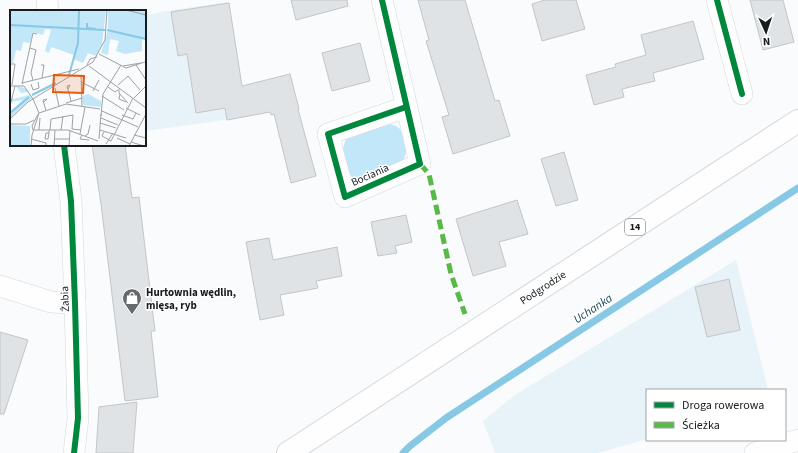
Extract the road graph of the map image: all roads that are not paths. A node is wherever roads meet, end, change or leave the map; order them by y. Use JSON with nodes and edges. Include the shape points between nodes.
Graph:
{"nodes":[{"id":1,"x":47,"y":0,"type":"edge"},
{"id":2,"x":382,"y":0,"type":"edge"},
{"id":3,"x":717,"y":0,"type":"edge"},
{"id":4,"x":48,"y":10,"type":"edge"},
{"id":5,"x":742,"y":94,"type":"dead end"},
{"id":6,"x":406,"y":107,"type":"junction"},
{"id":7,"x":798,"y":121,"type":"edge"},
{"id":8,"x":64,"y":146,"type":"edge"},
{"id":9,"x":0,"y":286,"type":"edge"},
{"id":10,"x":75,"y":303,"type":"junction"},
{"id":11,"x":798,"y":440,"type":"edge"},
{"id":12,"x":74,"y":453,"type":"edge"},
{"id":13,"x":288,"y":453,"type":"edge"},
{"id":14,"x":755,"y":453,"type":"edge"}],
"edges":[{"from":1,"to":4,"type":"street"},
{"from":2,"to":6,"type":"street","name":"Bociania"},
{"from":3,"to":5,"type":"street"},
{"from":6,"to":6,"type":"street","name":"Bociania","via":[[328,134],[345,197],[420,164]]},
{"from":7,"to":13,"type":"main road","name":"Podgrodzie","number":"14"},
{"from":8,"to":10,"type":"street","name":"Żabia","via":[[71,201]]},
{"from":9,"to":10,"type":"street","via":[[51,302]]},
{"from":10,"to":12,"type":"street","name":"Żabia","via":[[78,418]]},
{"from":11,"to":14,"type":"street"}]}
